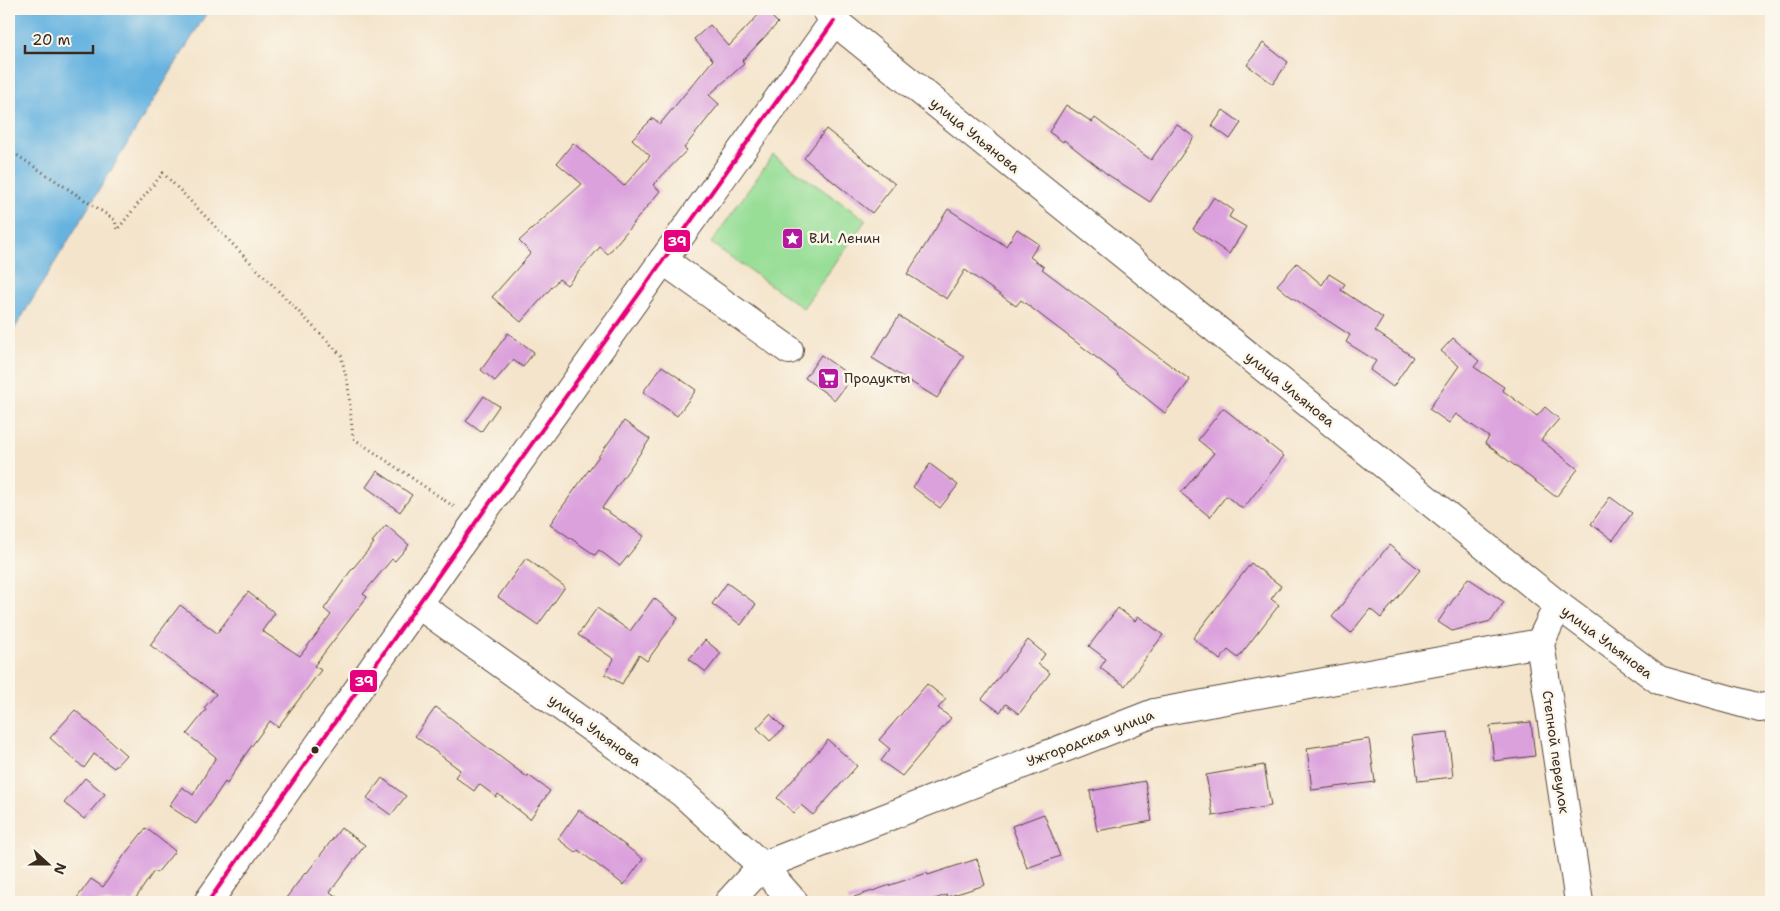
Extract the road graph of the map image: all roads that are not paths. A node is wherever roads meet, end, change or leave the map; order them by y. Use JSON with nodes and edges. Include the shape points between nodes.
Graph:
{"nodes":[{"id":1,"x":830,"y":15,"type":"edge"},
{"id":2,"x":663,"y":260,"type":"junction"},
{"id":3,"x":789,"y":350,"type":"dead end"},
{"id":4,"x":419,"y":605,"type":"junction"},
{"id":5,"x":1558,"y":605,"type":"junction"},
{"id":6,"x":1540,"y":643,"type":"junction"},
{"id":7,"x":1771,"y":706,"type":"edge"},
{"id":8,"x":762,"y":866,"type":"junction"},
{"id":9,"x":208,"y":902,"type":"edge"},
{"id":10,"x":729,"y":902,"type":"edge"},
{"id":11,"x":794,"y":902,"type":"edge"},
{"id":12,"x":1579,"y":902,"type":"edge"}],
"edges":[{"from":1,"to":2,"type":"street","name":"улица Ульянова"},
{"from":1,"to":5,"type":"street","name":"улица Ульянова"},
{"from":2,"to":3,"type":"street"},
{"from":2,"to":4,"type":"street","name":"улица Ульянова"},
{"from":4,"to":8,"type":"street","name":"улица Ульянова","via":[[681,792]]},
{"from":4,"to":9,"type":"street","name":"улица Ульянова"},
{"from":5,"to":6,"type":"street"},
{"from":5,"to":7,"type":"street","name":"улица Ульянова","via":[[1659,680],[1760,708]]},
{"from":6,"to":8,"type":"street","name":"Ужгородская улица","via":[[1154,713]]},
{"from":6,"to":12,"type":"street","name":"Степной переулок"},
{"from":8,"to":10,"type":"street","name":"Ужгородская улица"},
{"from":8,"to":11,"type":"street","name":"улица Ульянова"}]}
